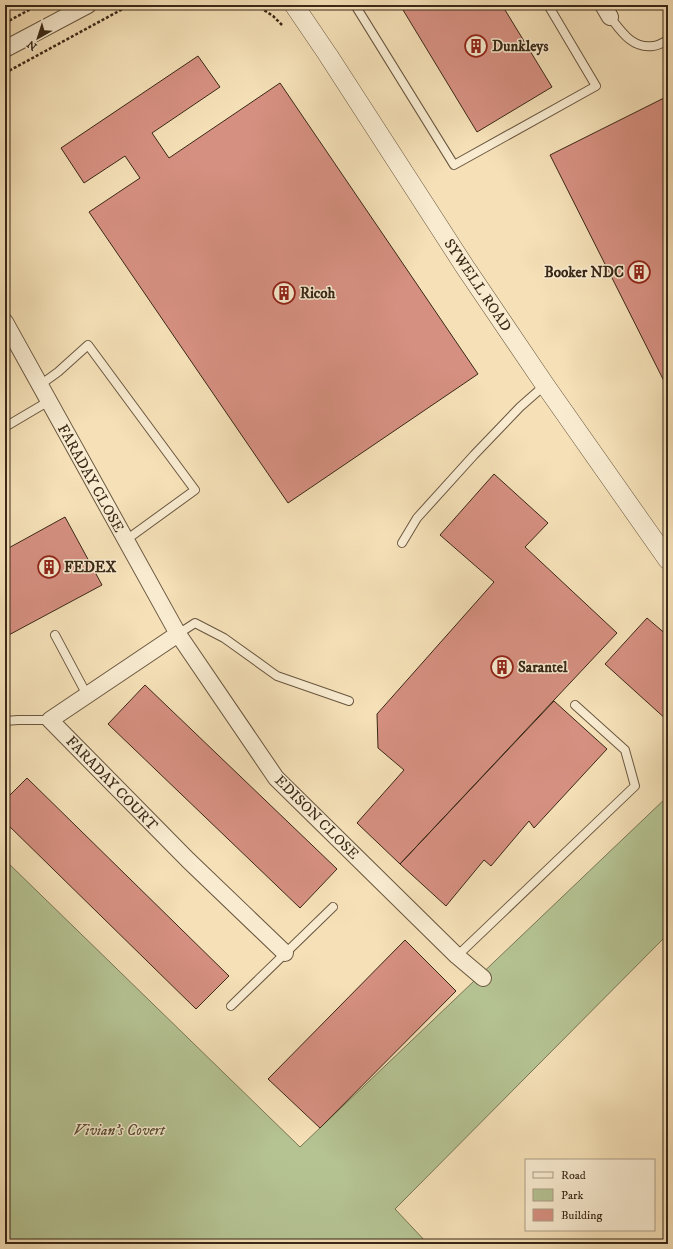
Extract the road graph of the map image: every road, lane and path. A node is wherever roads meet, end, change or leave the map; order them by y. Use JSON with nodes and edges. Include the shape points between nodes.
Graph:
{"nodes":[{"id":1,"x":38,"y":5,"type":"edge"},
{"id":2,"x":88,"y":5,"type":"edge"},
{"id":3,"x":130,"y":5,"type":"edge"},
{"id":4,"x":256,"y":5,"type":"edge"},
{"id":5,"x":294,"y":5,"type":"edge"},
{"id":6,"x":355,"y":5,"type":"edge"},
{"id":7,"x":548,"y":5,"type":"edge"},
{"id":8,"x":126,"y":6,"type":"edge"},
{"id":9,"x":606,"y":11,"type":"edge"},
{"id":10,"x":5,"y":23,"type":"edge"},
{"id":11,"x":287,"y":29,"type":"dead end"},
{"id":12,"x":668,"y":40,"type":"edge"},
{"id":13,"x":5,"y":49,"type":"edge"},
{"id":14,"x":5,"y":73,"type":"edge"},
{"id":15,"x":5,"y":322,"type":"edge"},
{"id":16,"x":40,"y":385,"type":"junction"},
{"id":17,"x":545,"y":385,"type":"junction"},
{"id":18,"x":49,"y":401,"type":"junction"},
{"id":19,"x":5,"y":427,"type":"edge"},
{"id":20,"x":126,"y":540,"type":"junction"},
{"id":21,"x":402,"y":543,"type":"dead end"},
{"id":22,"x":668,"y":560,"type":"edge"},
{"id":23,"x":178,"y":634,"type":"junction"},
{"id":24,"x":55,"y":635,"type":"dead end"},
{"id":25,"x":87,"y":695,"type":"junction"},
{"id":26,"x":350,"y":701,"type":"dead end"},
{"id":27,"x":575,"y":705,"type":"dead end"},
{"id":28,"x":5,"y":720,"type":"edge"},
{"id":29,"x":50,"y":720,"type":"junction"},
{"id":30,"x":333,"y":906,"type":"dead end"},
{"id":31,"x":285,"y":953,"type":"junction"},
{"id":32,"x":457,"y":956,"type":"junction"},
{"id":33,"x":483,"y":978,"type":"dead end"},
{"id":34,"x":231,"y":1006,"type":"dead end"}],
"edges":[{"from":1,"to":10,"type":"path"},
{"from":2,"to":13,"type":"street"},
{"from":3,"to":8,"type":"path"},
{"from":4,"to":11,"type":"path"},
{"from":5,"to":17,"type":"street","name":"SYWELL ROAD"},
{"from":6,"to":7,"type":"lane","via":[[454,166],[596,86]]},
{"from":8,"to":14,"type":"path"},
{"from":9,"to":12,"type":"lane","via":[[627,38],[642,46],[654,46]]},
{"from":15,"to":16,"type":"street","name":"FARADAY CLOSE"},
{"from":16,"to":18,"type":"street","name":"FARADAY CLOSE"},
{"from":16,"to":20,"type":"lane","via":[[88,345],[195,490]]},
{"from":17,"to":21,"type":"lane","via":[[520,407],[417,518]]},
{"from":17,"to":22,"type":"street","name":"SYWELL ROAD"},
{"from":18,"to":19,"type":"lane"},
{"from":18,"to":20,"type":"street","name":"FARADAY CLOSE"},
{"from":20,"to":23,"type":"street","name":"FARADAY CLOSE"},
{"from":23,"to":25,"type":"street"},
{"from":23,"to":26,"type":"lane","via":[[195,623],[224,638],[277,676]]},
{"from":23,"to":32,"type":"street","name":"EDISON CLOSE","via":[[276,778]]},
{"from":24,"to":25,"type":"lane"},
{"from":25,"to":29,"type":"street"},
{"from":27,"to":32,"type":"lane","via":[[625,750],[635,786]]},
{"from":28,"to":29,"type":"lane"},
{"from":29,"to":31,"type":"street","name":"FARADAY COURT","via":[[188,860]]},
{"from":30,"to":31,"type":"lane"},
{"from":31,"to":34,"type":"lane"},
{"from":32,"to":33,"type":"street","name":"EDISON CLOSE"}]}
